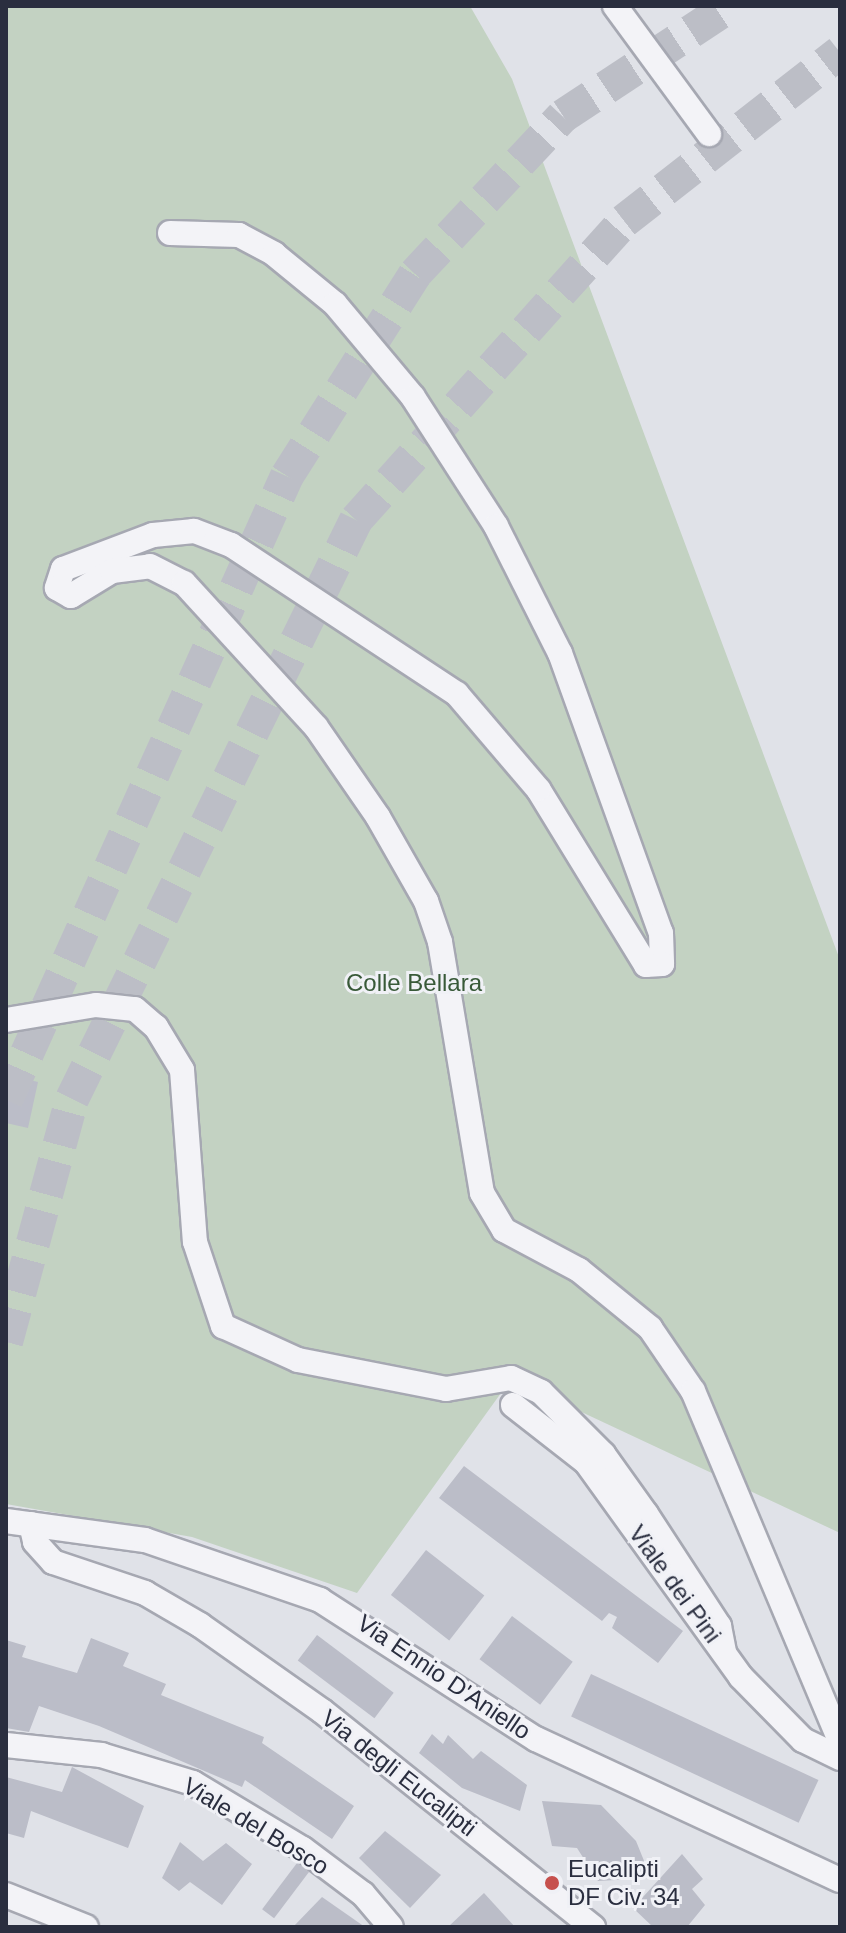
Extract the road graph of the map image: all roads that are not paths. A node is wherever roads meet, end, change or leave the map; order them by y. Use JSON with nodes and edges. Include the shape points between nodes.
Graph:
{"nodes":[{"id":1,"x":615,"y":6,"type":"edge"},
{"id":2,"x":709,"y":134,"type":"dead end"},
{"id":3,"x":170,"y":233,"type":"dead end"},
{"id":4,"x":6,"y":1020,"type":"edge"},
{"id":5,"x":513,"y":1405,"type":"dead end"},
{"id":6,"x":6,"y":1521,"type":"edge"},
{"id":7,"x":31,"y":1524,"type":"junction"},
{"id":8,"x":724,"y":1652,"type":"junction"},
{"id":9,"x":840,"y":1741,"type":"edge"},
{"id":10,"x":6,"y":1745,"type":"edge"},
{"id":11,"x":840,"y":1758,"type":"edge"},
{"id":12,"x":840,"y":1880,"type":"edge"},
{"id":13,"x":6,"y":1895,"type":"edge"},
{"id":14,"x":86,"y":1927,"type":"edge"},
{"id":15,"x":391,"y":1927,"type":"edge"},
{"id":16,"x":593,"y":1927,"type":"edge"}],
"edges":[{"from":1,"to":2,"type":"street"},
{"from":3,"to":9,"type":"street","via":[[239,235],[274,254],[335,304],[413,397],[496,526],[560,653],[661,933],[662,964],[646,965],[538,789],[457,694],[231,545],[194,531],[153,535],[63,569],[57,588],[71,596],[112,571],[150,566],[184,583],[316,727],[369,804],[426,901],[440,942],[482,1193],[504,1230],[579,1270],[650,1328],[693,1391]]},
{"from":4,"to":8,"type":"street","via":[[96,1005],[135,1009],[156,1027],[182,1070],[195,1242],[223,1326],[298,1360],[446,1389],[511,1378],[541,1392],[603,1454],[646,1514],[719,1626]]},
{"from":5,"to":8,"type":"street","name":"Viale dei Pini","via":[[586,1462]]},
{"from":6,"to":7,"type":"street","name":"Via Ennio D'Aniello"},
{"from":7,"to":12,"type":"street","name":"Via Ennio D'Aniello","via":[[145,1540],[320,1600],[536,1739]]},
{"from":7,"to":16,"type":"street","name":"Via degli Eucalipti","via":[[53,1562],[145,1593],[200,1625],[322,1711]]},
{"from":8,"to":11,"type":"street","name":"Viale dei Pini","via":[[803,1740]]},
{"from":10,"to":15,"type":"street","name":"Viale del Bosco","via":[[101,1755],[193,1783],[303,1849],[363,1894]]},
{"from":13,"to":14,"type":"street"}]}
